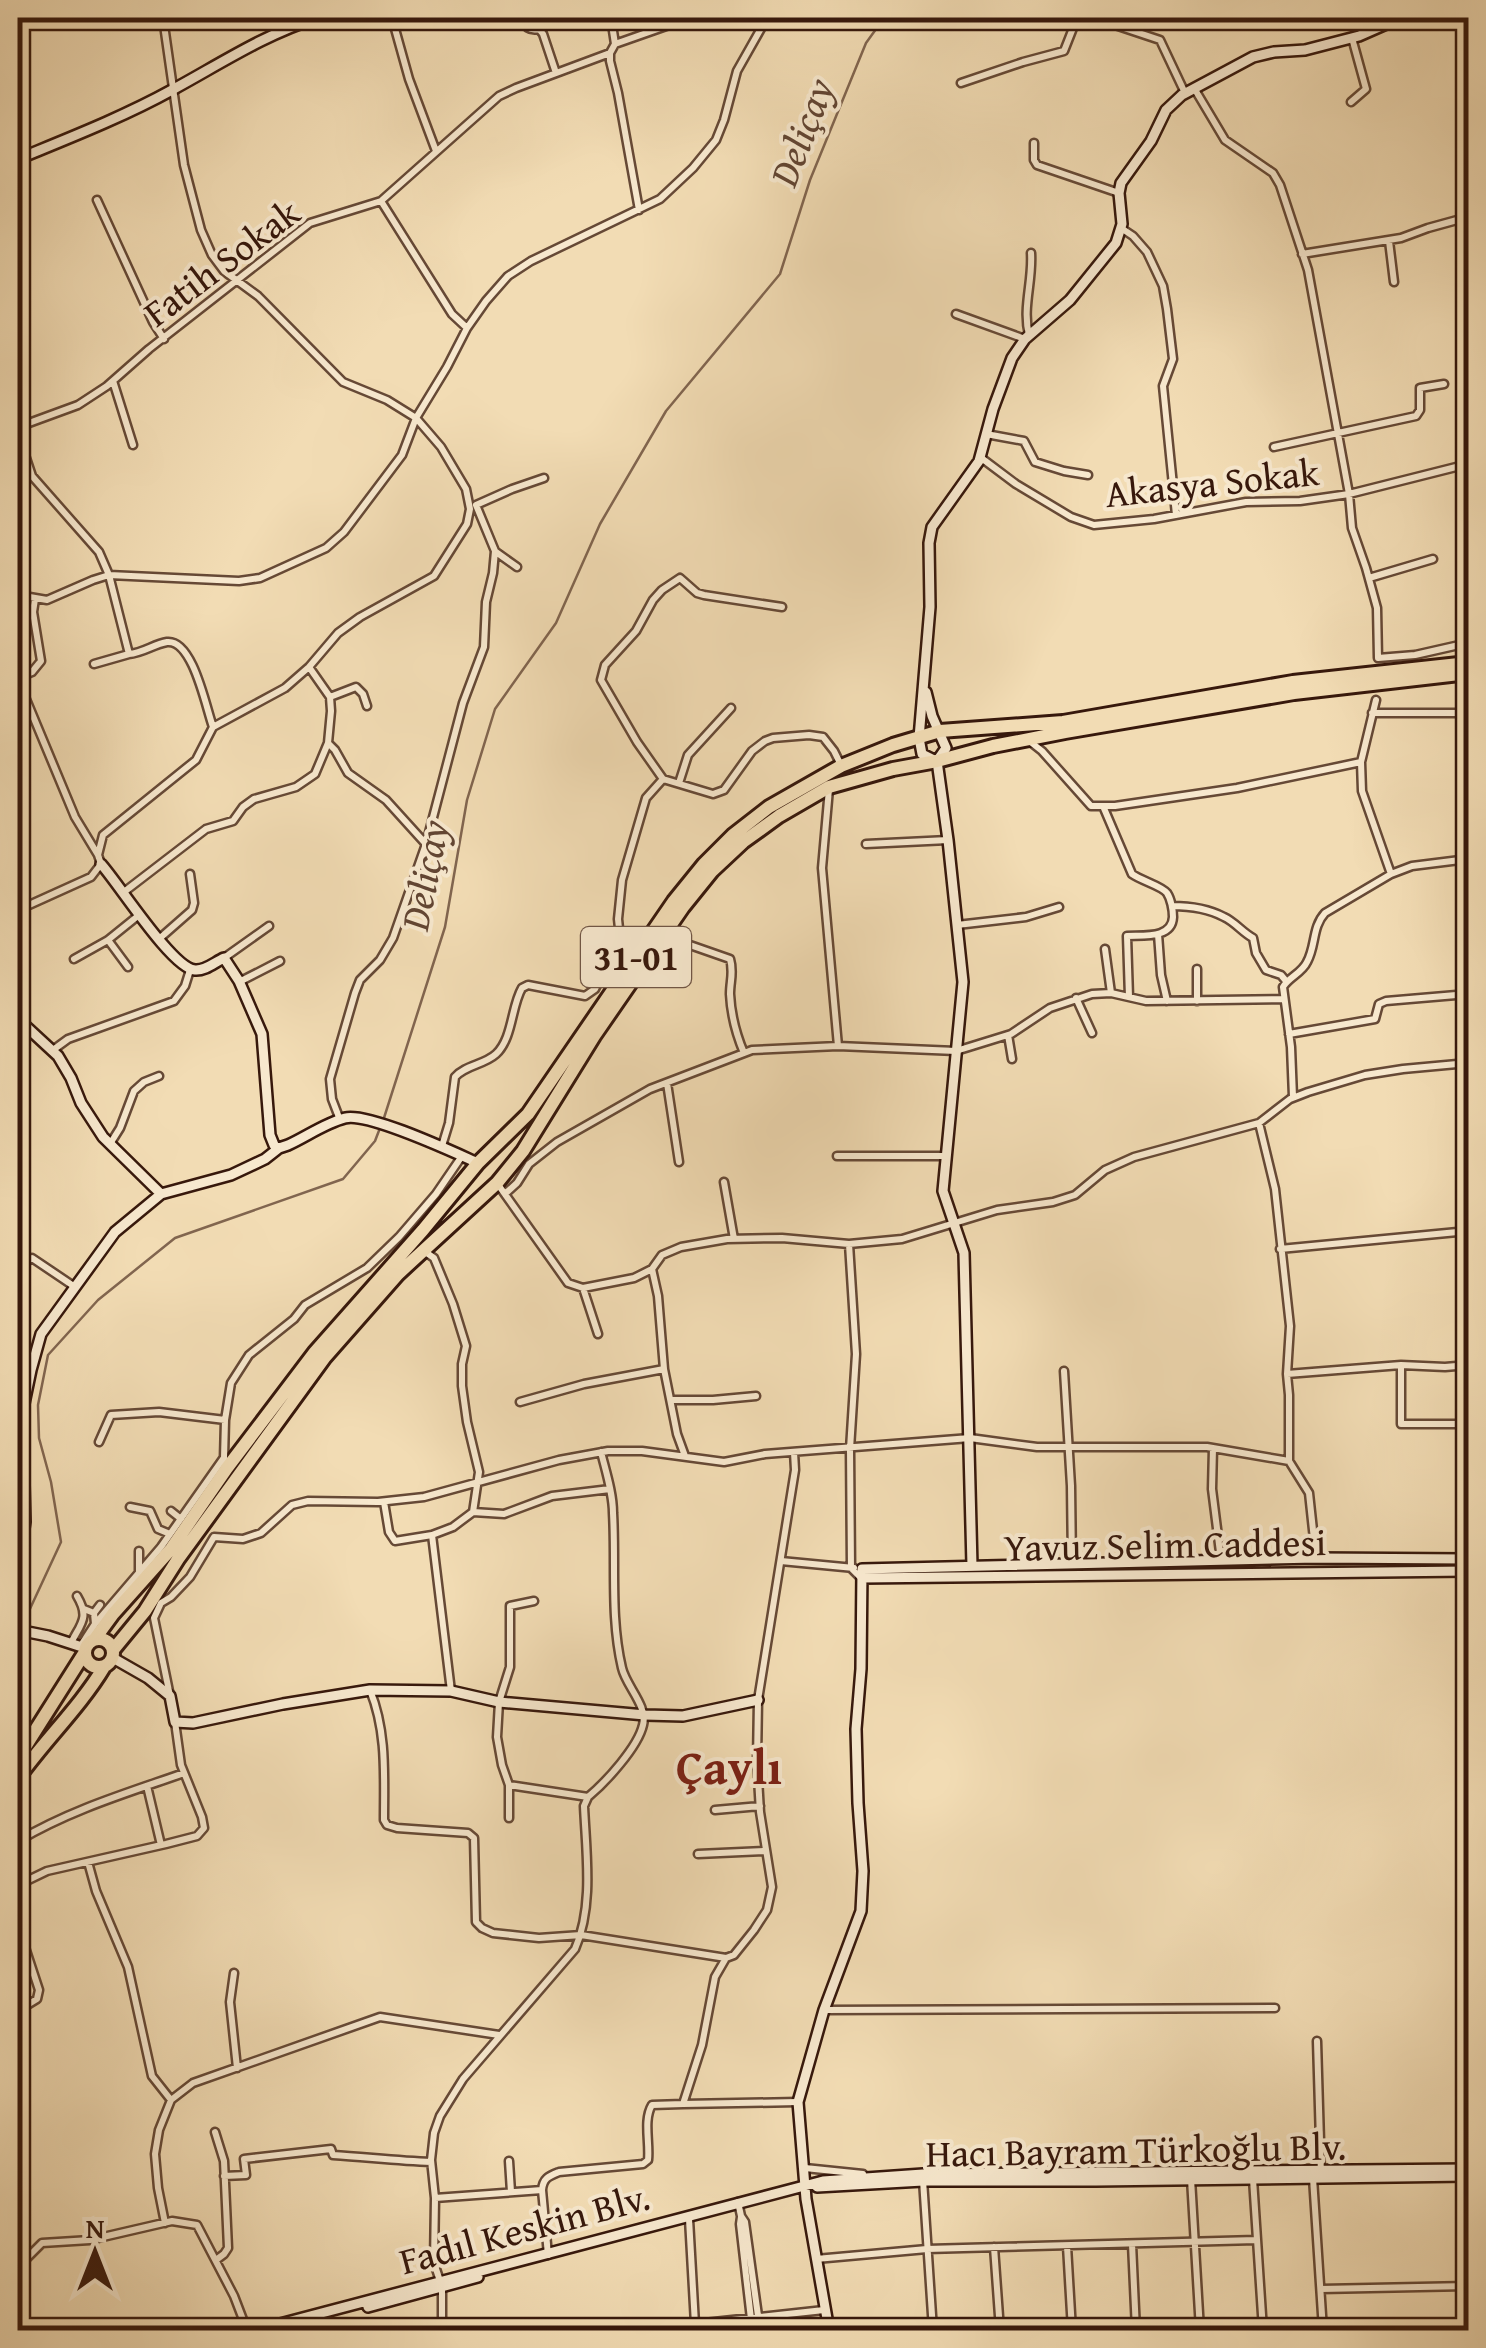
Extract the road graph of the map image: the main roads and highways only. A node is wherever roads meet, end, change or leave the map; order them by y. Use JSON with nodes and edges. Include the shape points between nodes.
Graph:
{"nodes":[{"id":1,"x":1468,"y":660,"type":"edge"},
{"id":2,"x":1419,"y":673,"type":"junction"},
{"id":3,"x":1468,"y":676,"type":"edge"},
{"id":4,"x":478,"y":1164,"type":"junction"},
{"id":5,"x":499,"y":1185,"type":"junction"},
{"id":6,"x":83,"y":1646,"type":"junction"},
{"id":7,"x":110,"y":1658,"type":"junction"},
{"id":8,"x":18,"y":1758,"type":"edge"},
{"id":9,"x":18,"y":1778,"type":"edge"}],
"edges":[{"from":1,"to":2,"type":"highway","number":"31-01"},
{"from":2,"to":3,"type":"highway","number":"31-01"},
{"from":2,"to":4,"type":"highway","number":"31-01","via":[[1292,682],[1063,722],[940,732],[841,766],[769,806],[704,864],[528,1114]]},
{"from":2,"to":5,"type":"highway","number":"31-01","via":[[1027,739],[829,787],[778,816],[712,871],[594,1036]]},
{"from":4,"to":5,"type":"highway"},
{"from":4,"to":5,"type":"highway"},
{"from":4,"to":6,"type":"highway","number":"31-01","via":[[315,1352],[226,1463],[171,1549]]},
{"from":5,"to":7,"type":"highway","number":"31-01","via":[[422,1250],[325,1357]]},
{"from":6,"to":7,"type":"highway","via":[[106,1640]]},
{"from":6,"to":7,"type":"highway","via":[[96,1668]]},
{"from":6,"to":8,"type":"highway","number":"31-01"},
{"from":7,"to":9,"type":"highway","number":"31-01"}]}
